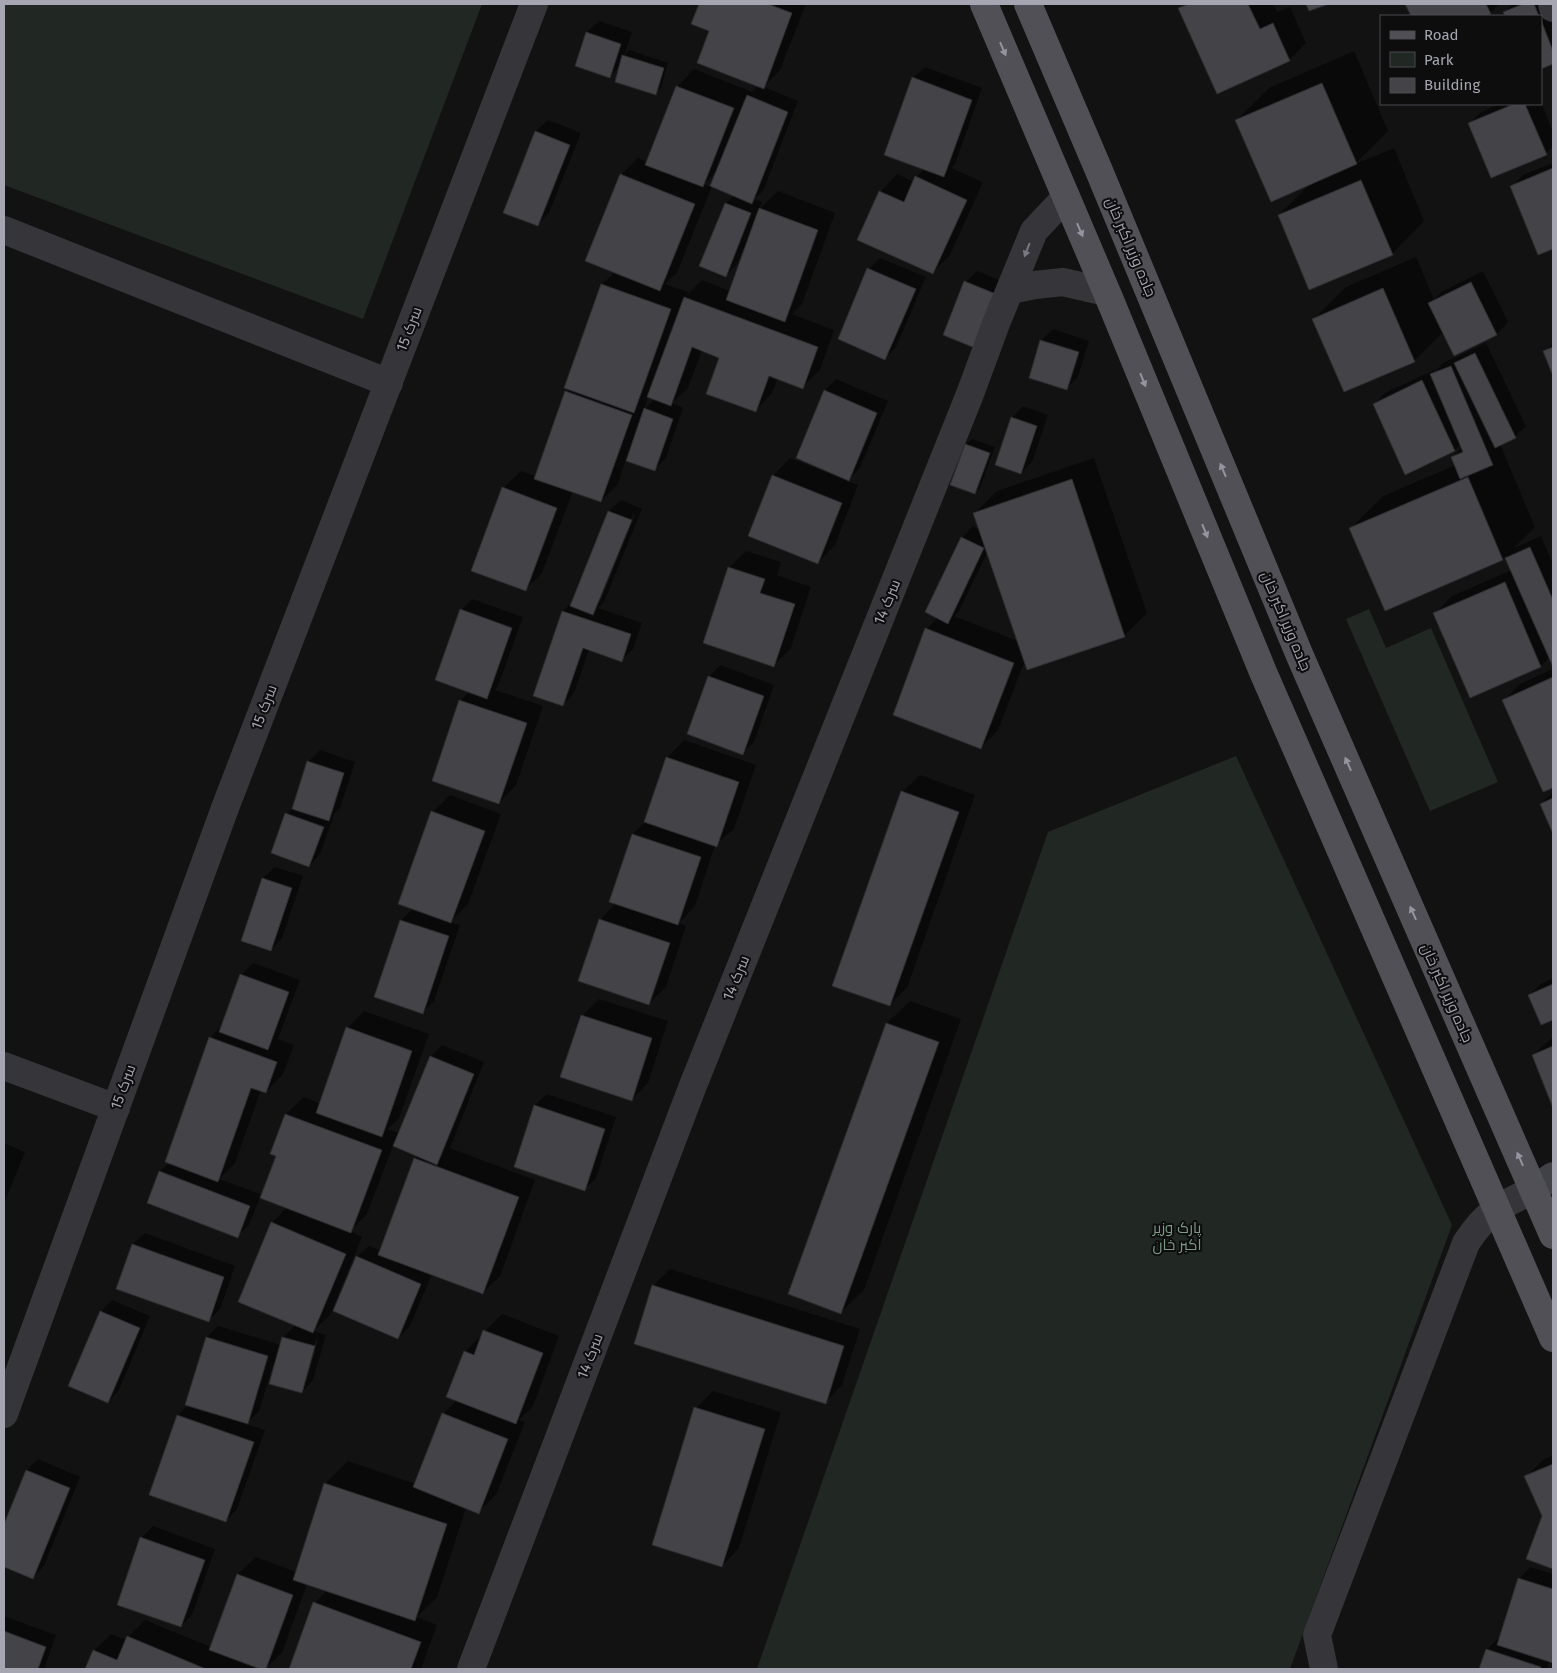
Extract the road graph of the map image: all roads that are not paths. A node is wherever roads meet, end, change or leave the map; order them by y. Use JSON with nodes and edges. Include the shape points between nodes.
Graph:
{"nodes":[{"id":1,"x":534,"y":4,"type":"edge"},
{"id":2,"x":984,"y":4,"type":"edge"},
{"id":3,"x":1028,"y":4,"type":"edge"},
{"id":4,"x":1552,"y":4,"type":"edge"},
{"id":5,"x":1553,"y":8,"type":"edge"},
{"id":6,"x":1066,"y":198,"type":"junction"},
{"id":7,"x":4,"y":230,"type":"edge"},
{"id":8,"x":1011,"y":290,"type":"junction"},
{"id":9,"x":1106,"y":292,"type":"junction"},
{"id":10,"x":389,"y":383,"type":"junction"},
{"id":11,"x":4,"y":1066,"type":"edge"},
{"id":12,"x":116,"y":1108,"type":"junction"},
{"id":13,"x":1543,"y":1183,"type":"edge"},
{"id":14,"x":1497,"y":1208,"type":"junction"},
{"id":15,"x":1553,"y":1235,"type":"edge"},
{"id":16,"x":1553,"y":1338,"type":"edge"},
{"id":17,"x":4,"y":1414,"type":"edge"},
{"id":18,"x":471,"y":1669,"type":"edge"},
{"id":19,"x":1324,"y":1669,"type":"edge"}],
"edges":[{"from":1,"to":10,"type":"street","name":"سرک 15"},
{"from":2,"to":6,"type":"main road","one_way":true},
{"from":13,"to":3,"type":"main road","name":"جاده وزیر اکبر خان","one_way":true,"via":[[1300,656]]},
{"from":4,"to":5,"type":"street"},
{"from":6,"to":8,"type":"street","name":"سرک 14","one_way":true,"via":[[1034,231]]},
{"from":6,"to":9,"type":"main road","one_way":true},
{"from":7,"to":10,"type":"street"},
{"from":8,"to":9,"type":"street","via":[[1063,282]]},
{"from":8,"to":18,"type":"street","name":"سرک 14","via":[[689,1097]]},
{"from":9,"to":14,"type":"main road","one_way":true,"via":[[1263,672]]},
{"from":10,"to":12,"type":"street","name":"سرک 15","via":[[225,808]]},
{"from":11,"to":12,"type":"street"},
{"from":12,"to":17,"type":"street","name":"سرک 15"},
{"from":13,"to":14,"type":"street"},
{"from":13,"to":15,"type":"main road","name":"جاده وزیر اکبر خان"},
{"from":14,"to":16,"type":"main road"},
{"from":14,"to":19,"type":"street","via":[[1482,1220],[1466,1243],[1317,1635]]}]}
